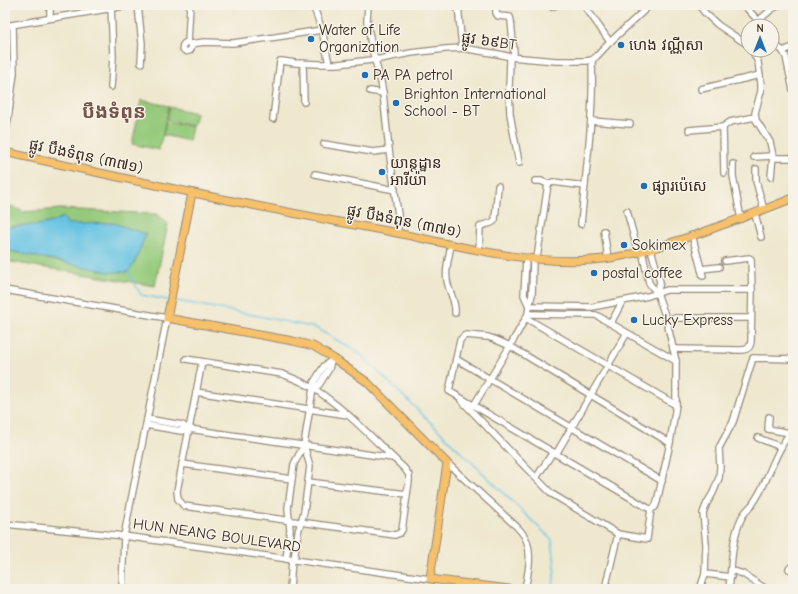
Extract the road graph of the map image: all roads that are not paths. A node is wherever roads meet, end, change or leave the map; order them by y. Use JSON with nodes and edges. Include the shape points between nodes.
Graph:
{"nodes":[{"id":1,"x":50,"y":5,"type":"edge"},
{"id":2,"x":131,"y":5,"type":"edge"},
{"id":3,"x":138,"y":5,"type":"edge"},
{"id":4,"x":190,"y":5,"type":"edge"},
{"id":5,"x":314,"y":5,"type":"edge"},
{"id":6,"x":368,"y":5,"type":"edge"},
{"id":7,"x":458,"y":5,"type":"edge"},
{"id":8,"x":496,"y":5,"type":"edge"},
{"id":9,"x":584,"y":5,"type":"edge"},
{"id":10,"x":650,"y":5,"type":"edge"},
{"id":11,"x":699,"y":5,"type":"edge"},
{"id":12,"x":744,"y":5,"type":"edge"},
{"id":13,"x":780,"y":5,"type":"edge"},
{"id":14,"x":111,"y":7,"type":"edge"},
{"id":15,"x":50,"y":18,"type":"junction"},
{"id":16,"x":755,"y":18,"type":"edge"},
{"id":17,"x":762,"y":18,"type":"edge"},
{"id":18,"x":5,"y":21,"type":"edge"},
{"id":19,"x":13,"y":25,"type":"junction"},
{"id":20,"x":5,"y":26,"type":"edge"},
{"id":21,"x":322,"y":30,"type":"junction"},
{"id":22,"x":740,"y":40,"type":"edge"},
{"id":23,"x":610,"y":42,"type":"junction"},
{"id":24,"x":793,"y":47,"type":"edge"},
{"id":25,"x":462,"y":48,"type":"junction"},
{"id":26,"x":780,"y":48,"type":"edge"},
{"id":27,"x":783,"y":51,"type":"junction"},
{"id":28,"x":511,"y":57,"type":"junction"},
{"id":29,"x":756,"y":58,"type":"edge"},
{"id":30,"x":376,"y":60,"type":"junction"},
{"id":31,"x":592,"y":60,"type":"junction"},
{"id":32,"x":141,"y":63,"type":"dead end"},
{"id":33,"x":303,"y":63,"type":"junction"},
{"id":34,"x":329,"y":64,"type":"junction"},
{"id":35,"x":760,"y":75,"type":"junction"},
{"id":36,"x":111,"y":87,"type":"dead end"},
{"id":37,"x":701,"y":89,"type":"dead end"},
{"id":38,"x":793,"y":90,"type":"edge"},
{"id":39,"x":370,"y":92,"type":"dead end"},
{"id":40,"x":383,"y":93,"type":"junction"},
{"id":41,"x":304,"y":102,"type":"dead end"},
{"id":42,"x":755,"y":117,"type":"junction"},
{"id":43,"x":273,"y":119,"type":"dead end"},
{"id":44,"x":591,"y":121,"type":"junction"},
{"id":45,"x":630,"y":124,"type":"dead end"},
{"id":46,"x":723,"y":127,"type":"junction"},
{"id":47,"x":689,"y":130,"type":"dead end"},
{"id":48,"x":5,"y":137,"type":"edge"},
{"id":49,"x":324,"y":144,"type":"dead end"},
{"id":50,"x":389,"y":150,"type":"junction"},
{"id":51,"x":5,"y":152,"type":"edge"},
{"id":52,"x":773,"y":156,"type":"junction"},
{"id":53,"x":754,"y":157,"type":"dead end"},
{"id":54,"x":793,"y":158,"type":"edge"},
{"id":55,"x":519,"y":163,"type":"dead end"},
{"id":56,"x":733,"y":164,"type":"dead end"},
{"id":57,"x":756,"y":169,"type":"dead end"},
{"id":58,"x":724,"y":173,"type":"dead end"},
{"id":59,"x":315,"y":174,"type":"dead end"},
{"id":60,"x":771,"y":177,"type":"dead end"},
{"id":61,"x":536,"y":181,"type":"dead end"},
{"id":62,"x":548,"y":184,"type":"junction"},
{"id":63,"x":498,"y":186,"type":"dead end"},
{"id":64,"x":585,"y":186,"type":"junction"},
{"id":65,"x":395,"y":190,"type":"junction"},
{"id":66,"x":192,"y":193,"type":"junction"},
{"id":67,"x":793,"y":198,"type":"edge"},
{"id":68,"x":764,"y":210,"type":"junction"},
{"id":69,"x":627,"y":211,"type":"dead end"},
{"id":70,"x":755,"y":214,"type":"junction"},
{"id":71,"x":741,"y":219,"type":"junction"},
{"id":72,"x":581,"y":224,"type":"dead end"},
{"id":73,"x":604,"y":231,"type":"dead end"},
{"id":74,"x":397,"y":233,"type":"junction"},
{"id":75,"x":692,"y":236,"type":"junction"},
{"id":76,"x":761,"y":237,"type":"dead end"},
{"id":77,"x":451,"y":244,"type":"junction"},
{"id":78,"x":651,"y":249,"type":"junction"},
{"id":79,"x":479,"y":250,"type":"junction"},
{"id":80,"x":640,"y":252,"type":"junction"},
{"id":81,"x":532,"y":258,"type":"junction"},
{"id":82,"x":608,"y":258,"type":"junction"},
{"id":83,"x":725,"y":261,"type":"dead end"},
{"id":84,"x":719,"y":267,"type":"dead end"},
{"id":85,"x":701,"y":269,"type":"junction"},
{"id":86,"x":703,"y":276,"type":"dead end"},
{"id":87,"x":5,"y":290,"type":"edge"},
{"id":88,"x":752,"y":290,"type":"junction"},
{"id":89,"x":657,"y":293,"type":"junction"},
{"id":90,"x":622,"y":302,"type":"junction"},
{"id":91,"x":529,"y":306,"type":"junction"},
{"id":92,"x":455,"y":313,"type":"dead end"},
{"id":93,"x":527,"y":316,"type":"junction"},
{"id":94,"x":167,"y":318,"type":"junction"},
{"id":95,"x":666,"y":318,"type":"junction"},
{"id":96,"x":750,"y":318,"type":"junction"},
{"id":97,"x":611,"y":323,"type":"junction"},
{"id":98,"x":627,"y":333,"type":"junction"},
{"id":99,"x":510,"y":346,"type":"junction"},
{"id":100,"x":673,"y":349,"type":"junction"},
{"id":101,"x":186,"y":359,"type":"dead end"},
{"id":102,"x":332,"y":359,"type":"junction"},
{"id":103,"x":456,"y":359,"type":"junction"},
{"id":104,"x":793,"y":359,"type":"edge"},
{"id":105,"x":676,"y":361,"type":"junction"},
{"id":106,"x":202,"y":362,"type":"junction"},
{"id":107,"x":608,"y":365,"type":"junction"},
{"id":108,"x":490,"y":380,"type":"junction"},
{"id":109,"x":313,"y":388,"type":"junction"},
{"id":110,"x":196,"y":392,"type":"junction"},
{"id":111,"x":456,"y":394,"type":"junction"},
{"id":112,"x":591,"y":395,"type":"junction"},
{"id":113,"x":474,"y":405,"type":"junction"},
{"id":114,"x":676,"y":405,"type":"junction"},
{"id":115,"x":310,"y":409,"type":"junction"},
{"id":116,"x":348,"y":415,"type":"junction"},
{"id":117,"x":769,"y":416,"type":"dead end"},
{"id":118,"x":147,"y":422,"type":"junction"},
{"id":119,"x":572,"y":428,"type":"junction"},
{"id":120,"x":189,"y":429,"type":"junction"},
{"id":121,"x":791,"y":431,"type":"edge"},
{"id":122,"x":758,"y":438,"type":"dead end"},
{"id":123,"x":670,"y":443,"type":"junction"},
{"id":124,"x":304,"y":445,"type":"junction"},
{"id":125,"x":781,"y":447,"type":"junction"},
{"id":126,"x":555,"y":453,"type":"junction"},
{"id":127,"x":393,"y":458,"type":"junction"},
{"id":128,"x":447,"y":463,"type":"junction"},
{"id":129,"x":182,"y":464,"type":"junction"},
{"id":130,"x":536,"y":478,"type":"junction"},
{"id":131,"x":292,"y":479,"type":"junction"},
{"id":132,"x":662,"y":481,"type":"junction"},
{"id":133,"x":308,"y":482,"type":"junction"},
{"id":134,"x":407,"y":494,"type":"junction"},
{"id":135,"x":652,"y":509,"type":"junction"},
{"id":136,"x":289,"y":520,"type":"junction"},
{"id":137,"x":300,"y":522,"type":"junction"},
{"id":138,"x":5,"y":524,"type":"edge"},
{"id":139,"x":618,"y":534,"type":"junction"},
{"id":140,"x":124,"y":536,"type":"junction"},
{"id":141,"x":288,"y":540,"type":"junction"},
{"id":142,"x":296,"y":542,"type":"junction"},
{"id":143,"x":290,"y":559,"type":"junction"},
{"id":144,"x":793,"y":565,"type":"edge"},
{"id":145,"x":731,"y":570,"type":"junction"},
{"id":146,"x":793,"y":572,"type":"edge"},
{"id":147,"x":704,"y":574,"type":"junction"},
{"id":148,"x":731,"y":577,"type":"junction"},
{"id":149,"x":430,"y":578,"type":"junction"},
{"id":150,"x":500,"y":588,"type":"edge"},
{"id":151,"x":122,"y":589,"type":"edge"},
{"id":152,"x":290,"y":589,"type":"edge"},
{"id":153,"x":509,"y":589,"type":"edge"},
{"id":154,"x":526,"y":589,"type":"edge"},
{"id":155,"x":605,"y":589,"type":"edge"},
{"id":156,"x":700,"y":589,"type":"edge"},
{"id":157,"x":729,"y":589,"type":"edge"},
{"id":158,"x":766,"y":589,"type":"edge"}],
"edges":[{"from":1,"to":15,"type":"street"},
{"from":2,"to":14,"type":"street"},
{"from":3,"to":32,"type":"street"},
{"from":4,"to":21,"type":"street","via":[[189,43],[233,43]]},
{"from":5,"to":21,"type":"street"},
{"from":6,"to":30,"type":"street","via":[[367,21]]},
{"from":7,"to":25,"type":"street"},
{"from":8,"to":28,"type":"street","via":[[498,16],[511,20],[514,53]]},
{"from":9,"to":23,"type":"street"},
{"from":10,"to":23,"type":"street"},
{"from":11,"to":22,"type":"street","via":[[718,25]]},
{"from":12,"to":16,"type":"street"},
{"from":13,"to":17,"type":"street"},
{"from":14,"to":15,"type":"street"},
{"from":14,"to":36,"type":"street"},
{"from":15,"to":19,"type":"street"},
{"from":18,"to":20,"type":"street"},
{"from":19,"to":20,"type":"street"},
{"from":19,"to":48,"type":"street","via":[[14,73]]},
{"from":21,"to":34,"type":"street"},
{"from":23,"to":31,"type":"street"},
{"from":24,"to":27,"type":"street"},
{"from":25,"to":28,"type":"street","name":"ផ្លូវ ៦៩BT"},
{"from":25,"to":30,"type":"street","name":"ផ្លូវ ៦៩BT","via":[[445,48]]},
{"from":26,"to":27,"type":"street"},
{"from":27,"to":38,"type":"street"},
{"from":28,"to":31,"type":"street","name":"ផ្លូវ ៦៩BT","via":[[556,61]]},
{"from":28,"to":55,"type":"street","via":[[510,114]]},
{"from":29,"to":35,"type":"street"},
{"from":30,"to":34,"type":"street","name":"ផ្លូវ ៦៩BT"},
{"from":30,"to":40,"type":"street"},
{"from":31,"to":44,"type":"street"},
{"from":33,"to":34,"type":"street","name":"ផ្លូវ ៦៩BT"},
{"from":33,"to":41,"type":"street"},
{"from":33,"to":43,"type":"street","name":"ផ្លូវ ៦៩BT","via":[[280,61]]},
{"from":35,"to":37,"type":"street"},
{"from":35,"to":42,"type":"street","via":[[761,91]]},
{"from":39,"to":40,"type":"street"},
{"from":40,"to":50,"type":"street"},
{"from":42,"to":46,"type":"street","via":[[730,122]]},
{"from":42,"to":52,"type":"street","via":[[770,142]]},
{"from":44,"to":45,"type":"street"},
{"from":44,"to":64,"type":"street"},
{"from":46,"to":47,"type":"street"},
{"from":46,"to":58,"type":"street"},
{"from":49,"to":50,"type":"street","via":[[373,152]]},
{"from":50,"to":65,"type":"street"},
{"from":51,"to":66,"type":"main road","name":"ផ្លូវ បឹងទំពុន (៣៧១)"},
{"from":52,"to":53,"type":"street"},
{"from":52,"to":54,"type":"street"},
{"from":52,"to":60,"type":"street"},
{"from":56,"to":71,"type":"street"},
{"from":57,"to":68,"type":"street","via":[[756,181]]},
{"from":59,"to":65,"type":"street"},
{"from":61,"to":62,"type":"street"},
{"from":62,"to":64,"type":"street","via":[[553,182]]},
{"from":62,"to":81,"type":"street"},
{"from":63,"to":79,"type":"street","via":[[495,220],[480,227]]},
{"from":64,"to":72,"type":"street"},
{"from":65,"to":74,"type":"street","via":[[399,222]]},
{"from":66,"to":74,"type":"main road","name":"ផ្លូវ បឹងទំពុន (៣៧១)"},
{"from":66,"to":94,"type":"main road","name":"HUN NEANG BOULEVARD"},
{"from":67,"to":68,"type":"main road","name":"ផ្លូវ បឹងទំពុន (៣៧១)"},
{"from":68,"to":70,"type":"main road","name":"ផ្លូវ បឹងទំពុន (៣៧១)"},
{"from":69,"to":80,"type":"street"},
{"from":70,"to":71,"type":"main road","name":"ផ្លូវ បឹងទំពុន (៣៧១)"},
{"from":70,"to":76,"type":"street"},
{"from":71,"to":75,"type":"main road","name":"ផ្លូវ បឹងទំពុន (៣៧១)"},
{"from":73,"to":82,"type":"street"},
{"from":74,"to":77,"type":"main road","name":"ផ្លូវ បឹងទំពុន (៣៧១)"},
{"from":75,"to":78,"type":"main road","name":"ផ្លូវ បឹងទំពុន (៣៧១)"},
{"from":75,"to":85,"type":"street"},
{"from":77,"to":79,"type":"main road","name":"ផ្លូវ បឹងទំពុន (៣៧១)"},
{"from":77,"to":92,"type":"street","via":[[446,274],[447,285],[455,304]]},
{"from":78,"to":80,"type":"main road","name":"ផ្លូវ បឹងទំពុន (៣៧១)"},
{"from":78,"to":89,"type":"street","via":[[660,282]]},
{"from":79,"to":81,"type":"main road","name":"ផ្លូវ បឹងទំពុន (៣៧១)"},
{"from":80,"to":82,"type":"main road","name":"ផ្លូវ បឹងទំពុន (៣៧១)"},
{"from":80,"to":89,"type":"street","via":[[649,283]]},
{"from":81,"to":82,"type":"main road","name":"ផ្លូវ បឹងទំពុន (៣៧១)","via":[[574,261]]},
{"from":81,"to":91,"type":"street","via":[[524,295]]},
{"from":83,"to":88,"type":"street","via":[[751,259]]},
{"from":84,"to":85,"type":"street"},
{"from":85,"to":86,"type":"street"},
{"from":87,"to":94,"type":"street"},
{"from":88,"to":89,"type":"street","via":[[667,290]]},
{"from":88,"to":96,"type":"street"},
{"from":89,"to":90,"type":"street"},
{"from":89,"to":95,"type":"street"},
{"from":90,"to":91,"type":"street","via":[[592,307]]},
{"from":90,"to":97,"type":"street"},
{"from":91,"to":93,"type":"street"},
{"from":93,"to":97,"type":"street","via":[[596,314]]},
{"from":93,"to":99,"type":"street"},
{"from":93,"to":107,"type":"street"},
{"from":94,"to":102,"type":"main road","via":[[293,341],[313,346]]},
{"from":94,"to":118,"type":"street","name":"HUN NEANG BOULEVARD"},
{"from":95,"to":96,"type":"street"},
{"from":95,"to":100,"type":"street"},
{"from":96,"to":100,"type":"street","via":[[750,346],[746,350]]},
{"from":97,"to":98,"type":"street"},
{"from":98,"to":105,"type":"street"},
{"from":98,"to":107,"type":"street"},
{"from":99,"to":103,"type":"street","via":[[488,337],[466,335],[460,340]]},
{"from":99,"to":108,"type":"street"},
{"from":99,"to":112,"type":"street"},
{"from":100,"to":105,"type":"street"},
{"from":101,"to":106,"type":"street"},
{"from":102,"to":109,"type":"street","via":[[319,385]]},
{"from":102,"to":128,"type":"main road","via":[[367,382]]},
{"from":103,"to":108,"type":"street"},
{"from":103,"to":111,"type":"street","via":[[449,391]]},
{"from":104,"to":147,"type":"street","via":[[753,358],[733,422],[718,448],[719,478],[703,513],[706,544]]},
{"from":105,"to":114,"type":"street"},
{"from":106,"to":109,"type":"street","via":[[282,374]]},
{"from":106,"to":110,"type":"street"},
{"from":107,"to":112,"type":"street"},
{"from":107,"to":114,"type":"street"},
{"from":108,"to":113,"type":"street"},
{"from":108,"to":119,"type":"street"},
{"from":109,"to":115,"type":"street"},
{"from":109,"to":116,"type":"street"},
{"from":110,"to":115,"type":"street"},
{"from":110,"to":120,"type":"street"},
{"from":111,"to":113,"type":"street"},
{"from":111,"to":130,"type":"street"},
{"from":112,"to":119,"type":"street"},
{"from":112,"to":123,"type":"street"},
{"from":113,"to":126,"type":"street"},
{"from":114,"to":123,"type":"street"},
{"from":115,"to":116,"type":"street"},
{"from":115,"to":124,"type":"street"},
{"from":116,"to":127,"type":"street"},
{"from":117,"to":121,"type":"street","via":[[768,429]]},
{"from":118,"to":120,"type":"street","via":[[182,425]]},
{"from":118,"to":140,"type":"street","name":"HUN NEANG BOULEVARD"},
{"from":119,"to":126,"type":"street"},
{"from":119,"to":132,"type":"street"},
{"from":120,"to":124,"type":"street"},
{"from":120,"to":129,"type":"street"},
{"from":121,"to":125,"type":"street"},
{"from":122,"to":125,"type":"street"},
{"from":123,"to":132,"type":"street"},
{"from":124,"to":127,"type":"street"},
{"from":124,"to":131,"type":"street","via":[[294,464]]},
{"from":124,"to":133,"type":"street","via":[[310,466]]},
{"from":125,"to":145,"type":"street","via":[[758,496],[742,518],[732,555]]},
{"from":126,"to":130,"type":"street"},
{"from":126,"to":135,"type":"street"},
{"from":127,"to":134,"type":"street","via":[[409,475]]},
{"from":128,"to":149,"type":"main road"},
{"from":128,"to":154,"type":"street","via":[[525,536],[529,547]]},
{"from":129,"to":131,"type":"street"},
{"from":129,"to":136,"type":"street","via":[[177,491],[178,500],[184,506]]},
{"from":130,"to":139,"type":"street","via":[[552,494]]},
{"from":131,"to":136,"type":"street"},
{"from":132,"to":135,"type":"street","via":[[657,502]]},
{"from":133,"to":134,"type":"street"},
{"from":133,"to":137,"type":"street"},
{"from":134,"to":137,"type":"street","via":[[402,530],[395,535]]},
{"from":135,"to":139,"type":"street","via":[[647,539]]},
{"from":136,"to":137,"type":"street"},
{"from":136,"to":141,"type":"street"},
{"from":137,"to":142,"type":"street"},
{"from":138,"to":140,"type":"street"},
{"from":139,"to":155,"type":"street"},
{"from":140,"to":143,"type":"street","name":"HUN NEANG BOULEVARD"},
{"from":140,"to":151,"type":"street"},
{"from":141,"to":142,"type":"street"},
{"from":141,"to":143,"type":"street"},
{"from":142,"to":143,"type":"street"},
{"from":143,"to":149,"type":"street","name":"HUN NEANG BOULEVARD"},
{"from":143,"to":152,"type":"street"},
{"from":144,"to":146,"type":"street","via":[[789,569]]},
{"from":145,"to":148,"type":"street"},
{"from":145,"to":158,"type":"street"},
{"from":147,"to":148,"type":"street"},
{"from":147,"to":156,"type":"street"},
{"from":148,"to":157,"type":"street"},
{"from":149,"to":150,"type":"main road","name":"HUN NEANG BOULEVARD"},
{"from":150,"to":153,"type":"main road","name":"HUN NEANG BOULEVARD"}]}
